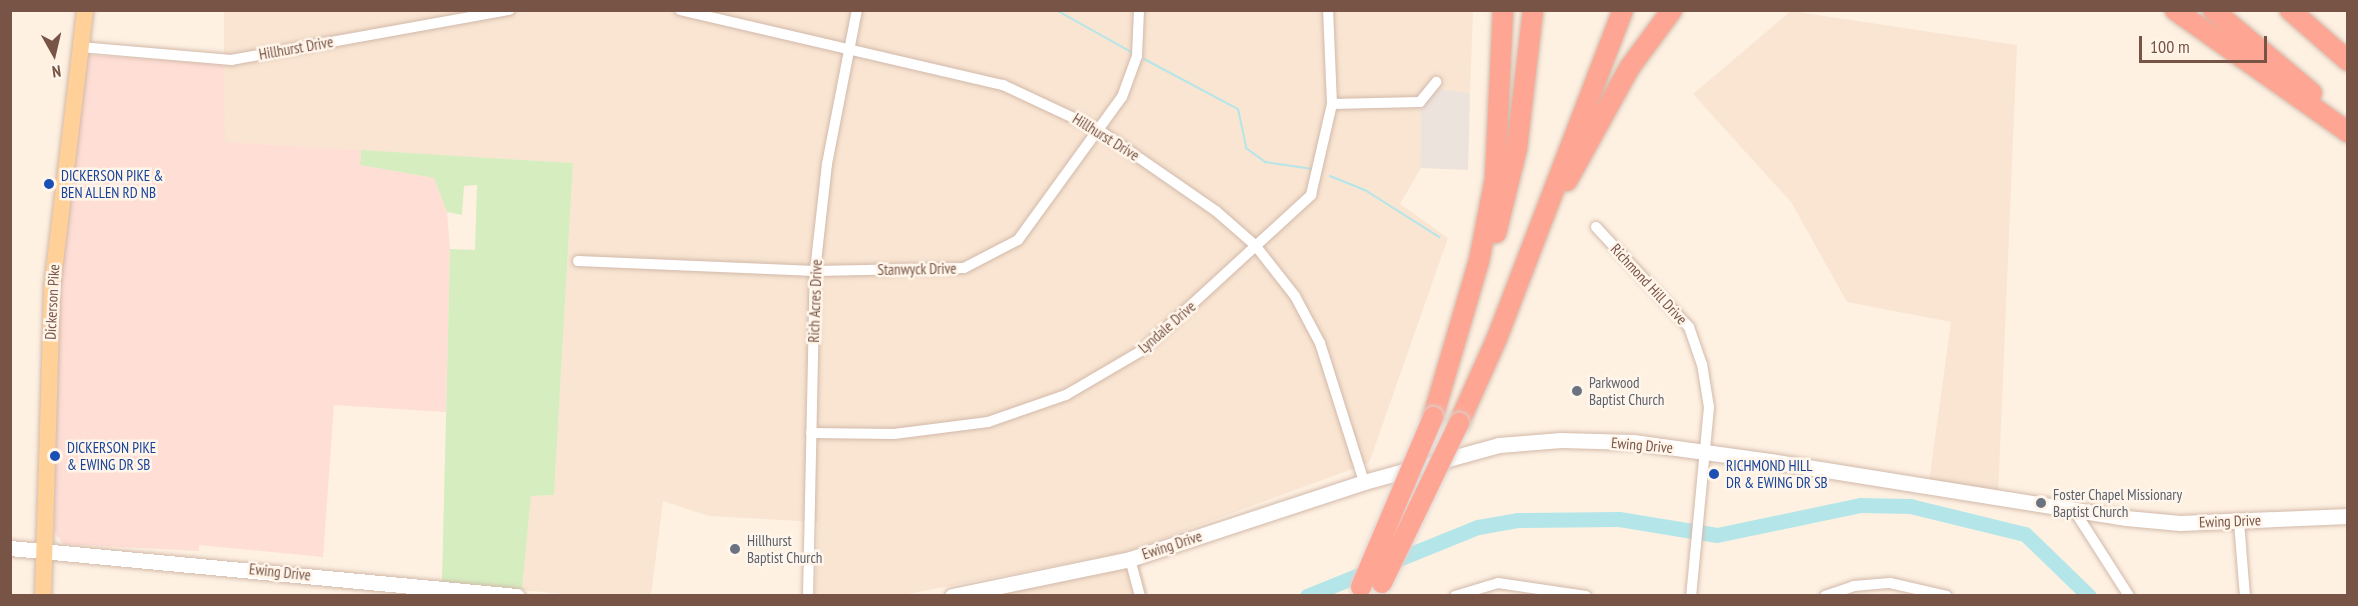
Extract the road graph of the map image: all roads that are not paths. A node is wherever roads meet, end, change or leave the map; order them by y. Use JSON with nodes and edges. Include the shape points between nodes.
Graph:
{"nodes":[{"id":1,"x":85,"y":10,"type":"edge"},
{"id":2,"x":510,"y":10,"type":"edge"},
{"id":3,"x":680,"y":10,"type":"edge"},
{"id":4,"x":856,"y":10,"type":"edge"},
{"id":5,"x":1139,"y":10,"type":"edge"},
{"id":6,"x":1328,"y":10,"type":"edge"},
{"id":7,"x":1503,"y":10,"type":"edge"},
{"id":8,"x":1533,"y":10,"type":"edge"},
{"id":9,"x":1623,"y":10,"type":"edge"},
{"id":10,"x":1672,"y":10,"type":"edge"},
{"id":11,"x":2175,"y":10,"type":"edge"},
{"id":12,"x":2213,"y":10,"type":"edge"},
{"id":13,"x":2290,"y":10,"type":"edge"},
{"id":14,"x":80,"y":47,"type":"junction"},
{"id":15,"x":847,"y":51,"type":"junction"},
{"id":16,"x":2348,"y":61,"type":"edge"},
{"id":17,"x":1436,"y":82,"type":"dead end"},
{"id":18,"x":1332,"y":104,"type":"junction"},
{"id":19,"x":2347,"y":126,"type":"edge"},
{"id":20,"x":1099,"y":130,"type":"junction"},
{"id":21,"x":1548,"y":208,"type":"junction"},
{"id":22,"x":1596,"y":227,"type":"dead end"},
{"id":23,"x":1255,"y":246,"type":"junction"},
{"id":24,"x":579,"y":261,"type":"dead end"},
{"id":25,"x":815,"y":271,"type":"junction"},
{"id":26,"x":1446,"y":374,"type":"junction"},
{"id":27,"x":811,"y":433,"type":"junction"},
{"id":28,"x":1702,"y":452,"type":"junction"},
{"id":29,"x":1364,"y":482,"type":"junction"},
{"id":30,"x":2074,"y":510,"type":"junction"},
{"id":31,"x":2348,"y":516,"type":"edge"},
{"id":32,"x":2239,"y":522,"type":"junction"},
{"id":33,"x":10,"y":548,"type":"edge"},
{"id":34,"x":43,"y":549,"type":"junction"},
{"id":35,"x":1130,"y":558,"type":"junction"},
{"id":36,"x":1368,"y":590,"type":"edge"},
{"id":37,"x":1566,"y":594,"type":"edge"},
{"id":38,"x":43,"y":596,"type":"edge"},
{"id":39,"x":517,"y":596,"type":"edge"},
{"id":40,"x":808,"y":596,"type":"edge"},
{"id":41,"x":952,"y":596,"type":"edge"},
{"id":42,"x":1140,"y":596,"type":"edge"},
{"id":43,"x":1455,"y":596,"type":"edge"},
{"id":44,"x":1586,"y":596,"type":"edge"},
{"id":45,"x":1691,"y":596,"type":"edge"},
{"id":46,"x":1826,"y":596,"type":"edge"},
{"id":47,"x":1947,"y":596,"type":"edge"},
{"id":48,"x":2129,"y":596,"type":"edge"},
{"id":49,"x":2245,"y":596,"type":"edge"}],
"edges":[{"from":1,"to":14,"type":"main road","name":"Dickerson Pike"},
{"from":2,"to":14,"type":"street","name":"Hillhurst Drive","via":[[231,60]]},
{"from":3,"to":15,"type":"street","name":"Hillhurst Drive"},
{"from":4,"to":15,"type":"street","name":"Rich Acres Drive"},
{"from":5,"to":20,"type":"street","name":"Stanwyck Drive","via":[[1137,56],[1122,97]]},
{"from":6,"to":18,"type":"street","name":"Lyndale Drive"},
{"from":7,"to":26,"type":"highway","via":[[1495,179],[1479,261]]},
{"from":8,"to":26,"type":"highway","via":[[1511,183],[1481,287]]},
{"from":9,"to":21,"type":"highway"},
{"from":10,"to":21,"type":"highway","via":[[1630,67],[1592,143]]},
{"from":11,"to":19,"type":"highway"},
{"from":12,"to":19,"type":"highway"},
{"from":13,"to":16,"type":"highway"},
{"from":14,"to":34,"type":"main road","name":"Dickerson Pike","via":[[52,288]]},
{"from":15,"to":20,"type":"street","name":"Hillhurst Drive","via":[[1003,85]]},
{"from":15,"to":25,"type":"street","name":"Rich Acres Drive"},
{"from":17,"to":18,"type":"street","via":[[1420,102]]},
{"from":18,"to":23,"type":"street","name":"Lyndale Drive","via":[[1311,195]]},
{"from":20,"to":23,"type":"street","name":"Hillhurst Drive","via":[[1216,211]]},
{"from":20,"to":25,"type":"street","name":"Stanwyck Drive","via":[[1018,240],[964,268]]},
{"from":21,"to":36,"type":"highway","bridge":true,"via":[[1459,423]]},
{"from":22,"to":28,"type":"street","name":"Richmond Hill Drive","via":[[1689,327],[1709,407]]},
{"from":23,"to":27,"type":"street","name":"Lyndale Drive","via":[[1141,351],[1030,410],[959,428]]},
{"from":23,"to":29,"type":"street","name":"Hillhurst Drive","via":[[1295,296],[1320,343]]},
{"from":24,"to":25,"type":"street","name":"Stanwyck Drive"},
{"from":25,"to":27,"type":"street","name":"Rich Acres Drive"},
{"from":26,"to":36,"type":"highway","bridge":true},
{"from":27,"to":40,"type":"street","name":"Rich Acres Drive"},
{"from":28,"to":29,"type":"main road","name":"Ewing Drive","via":[[1633,442],[1500,445]]},
{"from":28,"to":30,"type":"main road","name":"Ewing Drive"},
{"from":28,"to":45,"type":"street","name":"Richmond Hill Drive"},
{"from":29,"to":35,"type":"main road","name":"Ewing Drive"},
{"from":30,"to":32,"type":"main road","name":"Ewing Drive","via":[[2180,523]]},
{"from":30,"to":48,"type":"street"},
{"from":31,"to":32,"type":"main road","name":"Ewing Drive"},
{"from":32,"to":49,"type":"street"},
{"from":33,"to":34,"type":"main road","name":"Ewing Drive"},
{"from":34,"to":38,"type":"main road","name":"Dickerson Pike"},
{"from":34,"to":39,"type":"main road","name":"Ewing Drive"},
{"from":35,"to":41,"type":"main road","name":"Ewing Drive"},
{"from":35,"to":42,"type":"street"},
{"from":37,"to":43,"type":"street","via":[[1498,584]]},
{"from":37,"to":44,"type":"street"},
{"from":46,"to":47,"type":"street","via":[[1854,586],[1890,584]]}]}
